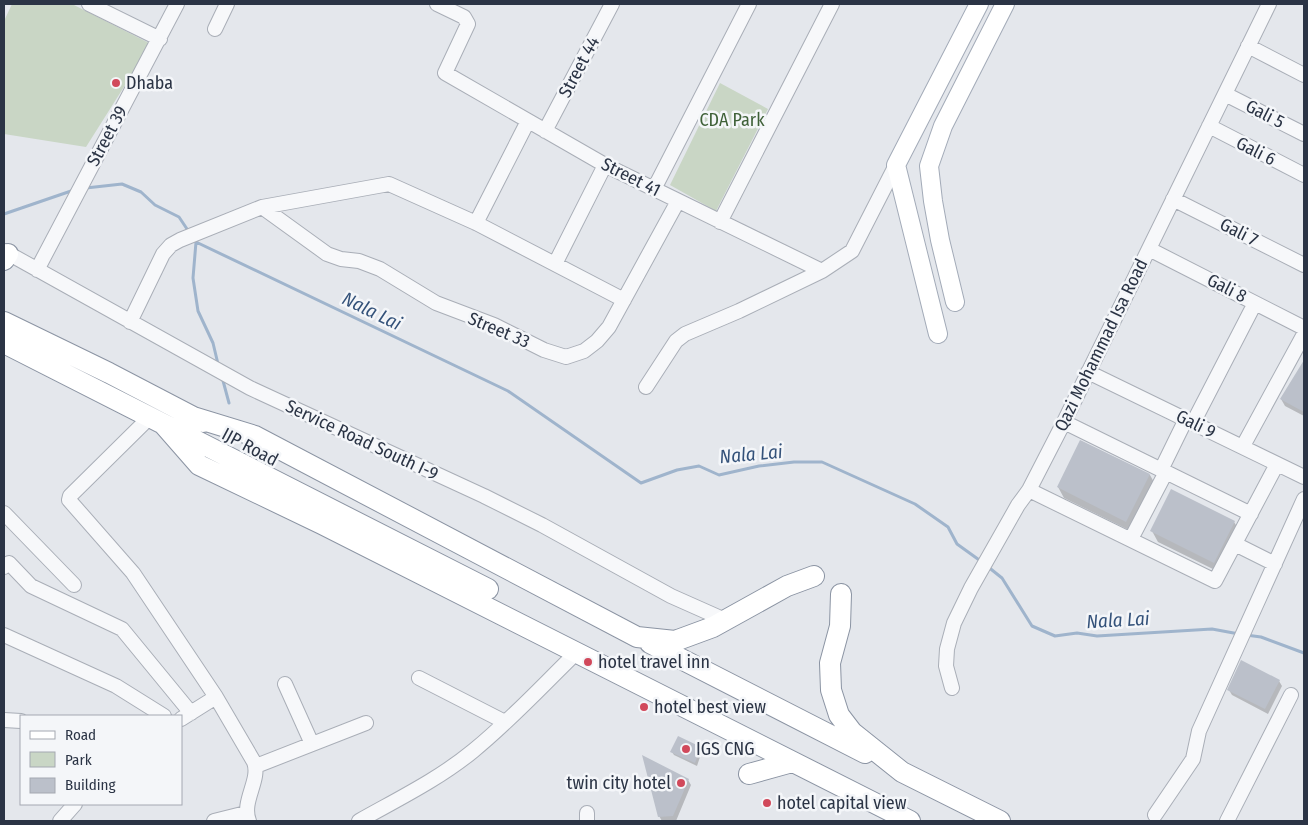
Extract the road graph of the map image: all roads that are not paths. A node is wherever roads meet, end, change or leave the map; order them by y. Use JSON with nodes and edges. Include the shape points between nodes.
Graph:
{"nodes":[{"id":1,"x":89,"y":4,"type":"edge"},
{"id":2,"x":177,"y":4,"type":"edge"},
{"id":3,"x":227,"y":4,"type":"edge"},
{"id":4,"x":437,"y":4,"type":"edge"},
{"id":5,"x":612,"y":4,"type":"edge"},
{"id":6,"x":749,"y":4,"type":"edge"},
{"id":7,"x":832,"y":4,"type":"edge"},
{"id":8,"x":979,"y":4,"type":"edge"},
{"id":9,"x":1005,"y":4,"type":"edge"},
{"id":10,"x":1269,"y":4,"type":"edge"},
{"id":11,"x":216,"y":28,"type":"dead end"},
{"id":12,"x":160,"y":39,"type":"junction"},
{"id":13,"x":1248,"y":46,"type":"junction"},
{"id":14,"x":1304,"y":75,"type":"edge"},
{"id":15,"x":1225,"y":94,"type":"junction"},
{"id":16,"x":528,"y":121,"type":"junction"},
{"id":17,"x":1208,"y":126,"type":"junction"},
{"id":18,"x":545,"y":131,"type":"junction"},
{"id":19,"x":1304,"y":134,"type":"edge"},
{"id":20,"x":605,"y":165,"type":"junction"},
{"id":21,"x":896,"y":165,"type":"junction"},
{"id":22,"x":929,"y":166,"type":"junction"},
{"id":23,"x":1304,"y":175,"type":"edge"},
{"id":24,"x":654,"y":189,"type":"junction"},
{"id":25,"x":903,"y":189,"type":"junction"},
{"id":26,"x":1173,"y":200,"type":"junction"},
{"id":27,"x":678,"y":201,"type":"junction"},
{"id":28,"x":262,"y":208,"type":"junction"},
{"id":29,"x":720,"y":222,"type":"junction"},
{"id":30,"x":476,"y":223,"type":"junction"},
{"id":31,"x":1149,"y":249,"type":"junction"},
{"id":32,"x":5,"y":255,"type":"edge"},
{"id":33,"x":555,"y":264,"type":"junction"},
{"id":34,"x":1304,"y":265,"type":"edge"},
{"id":35,"x":37,"y":270,"type":"junction"},
{"id":36,"x":822,"y":270,"type":"junction"},
{"id":37,"x":624,"y":300,"type":"junction"},
{"id":38,"x":955,"y":302,"type":"dead end"},
{"id":39,"x":1255,"y":303,"type":"junction"},
{"id":40,"x":4,"y":322,"type":"edge"},
{"id":41,"x":130,"y":322,"type":"junction"},
{"id":42,"x":1304,"y":328,"type":"edge"},
{"id":43,"x":938,"y":334,"type":"dead end"},
{"id":44,"x":1304,"y":334,"type":"edge"},
{"id":45,"x":4,"y":343,"type":"edge"},
{"id":46,"x":1088,"y":372,"type":"junction"},
{"id":47,"x":646,"y":387,"type":"dead end"},
{"id":48,"x":190,"y":416,"type":"junction"},
{"id":49,"x":157,"y":421,"type":"junction"},
{"id":50,"x":1189,"y":421,"type":"junction"},
{"id":51,"x":1064,"y":422,"type":"junction"},
{"id":52,"x":1243,"y":446,"type":"junction"},
{"id":53,"x":1277,"y":464,"type":"junction"},
{"id":54,"x":1163,"y":471,"type":"junction"},
{"id":55,"x":1304,"y":477,"type":"edge"},
{"id":56,"x":1028,"y":490,"type":"junction"},
{"id":57,"x":1304,"y":498,"type":"edge"},
{"id":58,"x":4,"y":512,"type":"edge"},
{"id":59,"x":1251,"y":514,"type":"junction"},
{"id":60,"x":1131,"y":539,"type":"junction"},
{"id":61,"x":1235,"y":544,"type":"junction"},
{"id":62,"x":1275,"y":564,"type":"junction"},
{"id":63,"x":4,"y":567,"type":"edge"},
{"id":64,"x":814,"y":576,"type":"dead end"},
{"id":65,"x":74,"y":586,"type":"dead end"},
{"id":66,"x":841,"y":594,"type":"dead end"},
{"id":67,"x":725,"y":620,"type":"junction"},
{"id":68,"x":4,"y":635,"type":"edge"},
{"id":69,"x":637,"y":637,"type":"junction"},
{"id":70,"x":576,"y":652,"type":"junction"},
{"id":71,"x":419,"y":678,"type":"dead end"},
{"id":72,"x":285,"y":684,"type":"dead end"},
{"id":73,"x":952,"y":688,"type":"dead end"},
{"id":74,"x":1291,"y":695,"type":"dead end"},
{"id":75,"x":216,"y":696,"type":"junction"},
{"id":76,"x":162,"y":715,"type":"edge"},
{"id":77,"x":186,"y":716,"type":"edge"},
{"id":78,"x":4,"y":720,"type":"edge"},
{"id":79,"x":20,"y":721,"type":"edge"},
{"id":80,"x":366,"y":722,"type":"dead end"},
{"id":81,"x":505,"y":722,"type":"junction"},
{"id":82,"x":312,"y":744,"type":"junction"},
{"id":83,"x":792,"y":762,"type":"junction"},
{"id":84,"x":256,"y":766,"type":"junction"},
{"id":85,"x":902,"y":772,"type":"junction"},
{"id":86,"x":749,"y":774,"type":"dead end"},
{"id":87,"x":74,"y":805,"type":"edge"},
{"id":88,"x":1155,"y":815,"type":"dead end"},
{"id":89,"x":247,"y":817,"type":"edge"},
{"id":90,"x":60,"y":821,"type":"edge"},
{"id":91,"x":214,"y":821,"type":"edge"},
{"id":92,"x":359,"y":821,"type":"edge"},
{"id":93,"x":910,"y":821,"type":"edge"},
{"id":94,"x":1000,"y":821,"type":"edge"},
{"id":95,"x":1227,"y":821,"type":"edge"}],
"edges":[{"from":1,"to":12,"type":"street"},
{"from":2,"to":12,"type":"street","name":"Street 39"},
{"from":3,"to":11,"type":"street"},
{"from":4,"to":16,"type":"street","name":"Street 41","via":[[464,17],[468,24],[445,74]]},
{"from":5,"to":18,"type":"street","name":"Street 44"},
{"from":6,"to":24,"type":"street"},
{"from":7,"to":29,"type":"street"},
{"from":8,"to":21,"type":"main road"},
{"from":9,"to":22,"type":"main road","via":[[943,126]]},
{"from":10,"to":13,"type":"street","name":"Qazi Mohammad Isa Road"},
{"from":12,"to":35,"type":"street","name":"Street 39"},
{"from":13,"to":14,"type":"street"},
{"from":13,"to":15,"type":"street","name":"Qazi Mohammad Isa Road"},
{"from":15,"to":17,"type":"street","name":"Qazi Mohammad Isa Road"},
{"from":15,"to":19,"type":"street","name":"Gali 5"},
{"from":16,"to":18,"type":"street","name":"Street 41"},
{"from":16,"to":30,"type":"street"},
{"from":17,"to":23,"type":"street","name":"Gali 6"},
{"from":17,"to":26,"type":"street","name":"Qazi Mohammad Isa Road"},
{"from":18,"to":20,"type":"street","name":"Street 41"},
{"from":20,"to":24,"type":"street","name":"Street 41"},
{"from":20,"to":33,"type":"street"},
{"from":21,"to":25,"type":"main road"},
{"from":21,"to":36,"type":"street","via":[[852,251]]},
{"from":22,"to":25,"type":"main road"},
{"from":22,"to":38,"type":"main road","via":[[940,240]]},
{"from":24,"to":27,"type":"street","name":"Street 41"},
{"from":25,"to":43,"type":"main road"},
{"from":26,"to":31,"type":"street","name":"Qazi Mohammad Isa Road"},
{"from":26,"to":34,"type":"street","name":"Gali 7"},
{"from":27,"to":29,"type":"street","name":"Street 41"},
{"from":27,"to":37,"type":"street","name":"Street 33"},
{"from":28,"to":30,"type":"street","via":[[389,184]]},
{"from":28,"to":37,"type":"street","name":"Street 33","via":[[327,254],[380,269],[436,303],[566,357],[584,351],[597,341]]},
{"from":28,"to":41,"type":"street","via":[[171,246],[163,254]]},
{"from":29,"to":36,"type":"street","name":"Street 41"},
{"from":30,"to":33,"type":"street"},
{"from":31,"to":39,"type":"street","name":"Gali 8"},
{"from":31,"to":46,"type":"street","name":"Qazi Mohammad Isa Road"},
{"from":32,"to":35,"type":"street","name":"Service Road South I-9"},
{"from":33,"to":37,"type":"street"},
{"from":35,"to":41,"type":"street","name":"Service Road South I-9"},
{"from":36,"to":47,"type":"street","via":[[685,334],[676,341]]},
{"from":39,"to":42,"type":"street","name":"Gali 8"},
{"from":39,"to":50,"type":"street"},
{"from":40,"to":48,"type":"highway","name":"IJP Road"},
{"from":41,"to":67,"type":"street","name":"Service Road South I-9","via":[[250,388],[484,496],[672,596]]},
{"from":44,"to":52,"type":"street"},
{"from":45,"to":49,"type":"highway","name":"IJP Road"},
{"from":46,"to":50,"type":"street","name":"Gali 9"},
{"from":46,"to":51,"type":"street","name":"Qazi Mohammad Isa Road"},
{"from":48,"to":49,"type":"highway","name":"IJP Road","via":[[492,582]]},
{"from":48,"to":69,"type":"highway","via":[[255,436]]},
{"from":49,"to":70,"type":"highway","via":[[199,465]]},
{"from":49,"to":75,"type":"street","via":[[69,500],[133,574]]},
{"from":50,"to":52,"type":"street","name":"Gali 9"},
{"from":50,"to":54,"type":"street"},
{"from":51,"to":54,"type":"street"},
{"from":51,"to":56,"type":"street","name":"Qazi Mohammad Isa Road"},
{"from":52,"to":53,"type":"street","name":"Gali 9"},
{"from":53,"to":55,"type":"street","name":"Gali 9"},
{"from":53,"to":59,"type":"street"},
{"from":54,"to":59,"type":"street"},
{"from":54,"to":60,"type":"street"},
{"from":56,"to":60,"type":"street"},
{"from":56,"to":73,"type":"street","name":"Qazi Mohammad Isa Road","via":[[954,623],[946,666]]},
{"from":57,"to":62,"type":"street"},
{"from":58,"to":65,"type":"street"},
{"from":59,"to":61,"type":"street"},
{"from":60,"to":61,"type":"street","via":[[1215,581]]},
{"from":61,"to":62,"type":"street"},
{"from":62,"to":88,"type":"street","via":[[1199,731],[1193,759]]},
{"from":63,"to":77,"type":"street","via":[[9,563],[31,586],[122,629]]},
{"from":64,"to":67,"type":"highway","via":[[787,586]]},
{"from":66,"to":85,"type":"highway","via":[[840,626],[830,663],[831,690],[839,715],[852,732]]},
{"from":67,"to":69,"type":"highway","via":[[675,641]]},
{"from":68,"to":76,"type":"street","via":[[116,686]]},
{"from":69,"to":85,"type":"highway"},
{"from":70,"to":81,"type":"street"},
{"from":70,"to":83,"type":"highway"},
{"from":71,"to":81,"type":"street"},
{"from":72,"to":82,"type":"street"},
{"from":74,"to":95,"type":"street"},
{"from":75,"to":77,"type":"street"},
{"from":75,"to":84,"type":"street"},
{"from":78,"to":79,"type":"street"},
{"from":80,"to":82,"type":"street"},
{"from":81,"to":92,"type":"street","via":[[473,752],[435,778]]},
{"from":82,"to":84,"type":"street"},
{"from":83,"to":86,"type":"highway"},
{"from":83,"to":93,"type":"highway"},
{"from":84,"to":89,"type":"street"},
{"from":85,"to":94,"type":"highway"},
{"from":87,"to":90,"type":"street"},
{"from":89,"to":91,"type":"street"}]}
